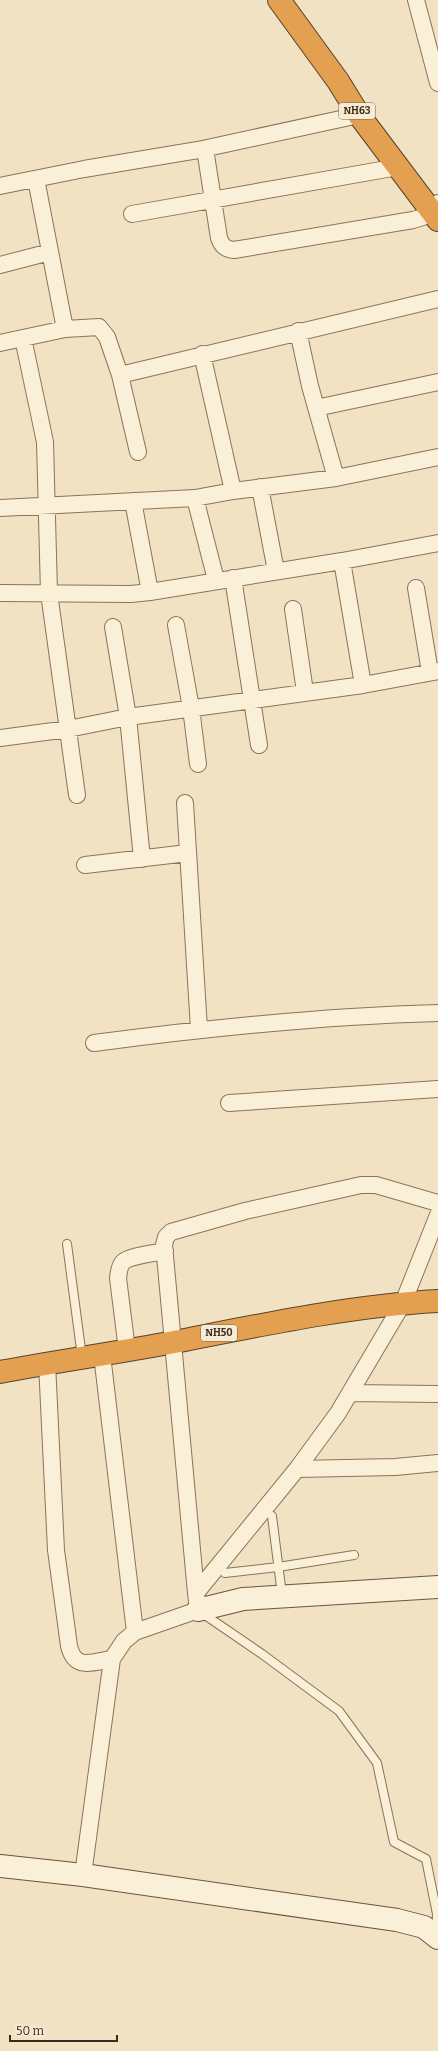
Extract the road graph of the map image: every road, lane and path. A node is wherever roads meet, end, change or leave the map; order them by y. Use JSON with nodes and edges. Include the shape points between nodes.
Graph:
{"nodes":[{"id":1,"x":279,"y":0,"type":"edge"},
{"id":2,"x":295,"y":0,"type":"edge"},
{"id":3,"x":416,"y":0,"type":"edge"},
{"id":4,"x":431,"y":30,"type":"edge"},
{"id":5,"x":438,"y":83,"type":"edge"},
{"id":6,"x":359,"y":114,"type":"junction"},
{"id":7,"x":205,"y":149,"type":"junction"},
{"id":8,"x":398,"y":167,"type":"junction"},
{"id":9,"x":36,"y":179,"type":"junction"},
{"id":10,"x":0,"y":186,"type":"edge"},
{"id":11,"x":213,"y":199,"type":"junction"},
{"id":12,"x":436,"y":208,"type":"edge"},
{"id":13,"x":132,"y":214,"type":"dead end"},
{"id":14,"x":50,"y":252,"type":"junction"},
{"id":15,"x":0,"y":265,"type":"edge"},
{"id":16,"x":438,"y":299,"type":"edge"},
{"id":17,"x":65,"y":329,"type":"junction"},
{"id":18,"x":298,"y":331,"type":"junction"},
{"id":19,"x":23,"y":338,"type":"junction"},
{"id":20,"x":0,"y":343,"type":"edge"},
{"id":21,"x":202,"y":354,"type":"junction"},
{"id":22,"x":120,"y":375,"type":"junction"},
{"id":23,"x":438,"y":382,"type":"edge"},
{"id":24,"x":316,"y":408,"type":"junction"},
{"id":25,"x":138,"y":452,"type":"dead end"},
{"id":26,"x":438,"y":457,"type":"edge"},
{"id":27,"x":336,"y":478,"type":"junction"},
{"id":28,"x":260,"y":487,"type":"junction"},
{"id":29,"x":233,"y":491,"type":"junction"},
{"id":30,"x":195,"y":498,"type":"junction"},
{"id":31,"x":133,"y":501,"type":"junction"},
{"id":32,"x":46,"y":506,"type":"junction"},
{"id":33,"x":0,"y":508,"type":"edge"},
{"id":34,"x":438,"y":543,"type":"edge"},
{"id":35,"x":342,"y":561,"type":"junction"},
{"id":36,"x":276,"y":571,"type":"junction"},
{"id":37,"x":234,"y":578,"type":"junction"},
{"id":38,"x":216,"y":580,"type":"junction"},
{"id":39,"x":416,"y":588,"type":"dead end"},
{"id":40,"x":150,"y":592,"type":"junction"},
{"id":41,"x":0,"y":593,"type":"edge"},
{"id":42,"x":49,"y":593,"type":"junction"},
{"id":43,"x":293,"y":609,"type":"dead end"},
{"id":44,"x":176,"y":625,"type":"dead end"},
{"id":45,"x":113,"y":627,"type":"dead end"},
{"id":46,"x":434,"y":671,"type":"edge"},
{"id":47,"x":363,"y":685,"type":"junction"},
{"id":48,"x":305,"y":692,"type":"junction"},
{"id":49,"x":253,"y":700,"type":"junction"},
{"id":50,"x":191,"y":708,"type":"junction"},
{"id":51,"x":128,"y":717,"type":"junction"},
{"id":52,"x":68,"y":729,"type":"junction"},
{"id":53,"x":1,"y":733,"type":"edge"},
{"id":54,"x":259,"y":745,"type":"dead end"},
{"id":55,"x":198,"y":764,"type":"dead end"},
{"id":56,"x":77,"y":795,"type":"dead end"},
{"id":57,"x":185,"y":803,"type":"dead end"},
{"id":58,"x":188,"y":854,"type":"junction"},
{"id":59,"x":142,"y":859,"type":"junction"},
{"id":60,"x":85,"y":865,"type":"dead end"},
{"id":61,"x":438,"y":1013,"type":"edge"},
{"id":62,"x":199,"y":1029,"type":"junction"},
{"id":63,"x":94,"y":1043,"type":"dead end"},
{"id":64,"x":438,"y":1089,"type":"edge"},
{"id":65,"x":229,"y":1103,"type":"dead end"},
{"id":66,"x":438,"y":1203,"type":"edge"},
{"id":67,"x":438,"y":1215,"type":"edge"},
{"id":68,"x":67,"y":1244,"type":"dead end"},
{"id":69,"x":165,"y":1251,"type":"junction"},
{"id":70,"x":438,"y":1301,"type":"edge"},
{"id":71,"x":403,"y":1303,"type":"junction"},
{"id":72,"x":173,"y":1342,"type":"junction"},
{"id":73,"x":127,"y":1350,"type":"junction"},
{"id":74,"x":92,"y":1356,"type":"junction"},
{"id":75,"x":47,"y":1363,"type":"junction"},
{"id":76,"x":0,"y":1372,"type":"edge"},
{"id":77,"x":350,"y":1394,"type":"junction"},
{"id":78,"x":438,"y":1394,"type":"edge"},
{"id":79,"x":438,"y":1463,"type":"edge"},
{"id":80,"x":297,"y":1469,"type":"junction"},
{"id":81,"x":272,"y":1516,"type":"dead end"},
{"id":82,"x":354,"y":1555,"type":"dead end"},
{"id":83,"x":278,"y":1567,"type":"junction"},
{"id":84,"x":225,"y":1573,"type":"dead end"},
{"id":85,"x":438,"y":1587,"type":"edge"},
{"id":86,"x":282,"y":1596,"type":"junction"},
{"id":87,"x":197,"y":1601,"type":"junction"},
{"id":88,"x":135,"y":1632,"type":"junction"},
{"id":89,"x":112,"y":1659,"type":"junction"},
{"id":90,"x":0,"y":1866,"type":"edge"},
{"id":91,"x":83,"y":1875,"type":"junction"},
{"id":92,"x":437,"y":1937,"type":"edge"}],
"edges":[{"from":1,"to":6,"type":"highway","number":"NH63"},
{"from":2,"to":12,"type":"highway","number":"NH63"},
{"from":3,"to":4,"type":"street"},
{"from":4,"to":5,"type":"street"},
{"from":6,"to":7,"type":"street"},
{"from":6,"to":8,"type":"highway","number":"NH63"},
{"from":7,"to":9,"type":"street"},
{"from":7,"to":11,"type":"street"},
{"from":8,"to":11,"type":"street"},
{"from":8,"to":12,"type":"highway","number":"NH63"},
{"from":9,"to":10,"type":"street"},
{"from":9,"to":14,"type":"street"},
{"from":11,"to":12,"type":"street","via":[[222,246],[234,250],[413,220]]},
{"from":11,"to":13,"type":"street"},
{"from":14,"to":15,"type":"street"},
{"from":14,"to":17,"type":"street"},
{"from":16,"to":18,"type":"street"},
{"from":17,"to":19,"type":"street"},
{"from":17,"to":22,"type":"street","via":[[99,327],[107,337]]},
{"from":18,"to":21,"type":"street"},
{"from":18,"to":24,"type":"street"},
{"from":19,"to":20,"type":"street"},
{"from":19,"to":32,"type":"street","via":[[45,442]]},
{"from":21,"to":22,"type":"street"},
{"from":21,"to":29,"type":"street"},
{"from":22,"to":25,"type":"street"},
{"from":23,"to":24,"type":"street"},
{"from":24,"to":27,"type":"street"},
{"from":26,"to":27,"type":"street"},
{"from":27,"to":28,"type":"street"},
{"from":28,"to":29,"type":"street"},
{"from":28,"to":36,"type":"street"},
{"from":29,"to":30,"type":"street"},
{"from":30,"to":31,"type":"street"},
{"from":30,"to":38,"type":"street"},
{"from":31,"to":32,"type":"street"},
{"from":31,"to":40,"type":"street"},
{"from":32,"to":33,"type":"street"},
{"from":32,"to":42,"type":"street"},
{"from":34,"to":35,"type":"street"},
{"from":35,"to":36,"type":"street"},
{"from":35,"to":47,"type":"street"},
{"from":36,"to":37,"type":"street"},
{"from":37,"to":38,"type":"street"},
{"from":37,"to":49,"type":"street"},
{"from":38,"to":40,"type":"street"},
{"from":39,"to":46,"type":"street"},
{"from":40,"to":42,"type":"street"},
{"from":41,"to":42,"type":"street"},
{"from":42,"to":52,"type":"street"},
{"from":43,"to":48,"type":"street"},
{"from":44,"to":50,"type":"street"},
{"from":45,"to":51,"type":"street"},
{"from":46,"to":47,"type":"street"},
{"from":47,"to":48,"type":"street"},
{"from":48,"to":49,"type":"street"},
{"from":49,"to":50,"type":"street"},
{"from":49,"to":54,"type":"street"},
{"from":50,"to":51,"type":"street"},
{"from":50,"to":55,"type":"street"},
{"from":51,"to":52,"type":"street"},
{"from":51,"to":59,"type":"street"},
{"from":52,"to":53,"type":"street"},
{"from":52,"to":56,"type":"street"},
{"from":57,"to":58,"type":"street"},
{"from":58,"to":59,"type":"street"},
{"from":58,"to":62,"type":"street"},
{"from":59,"to":60,"type":"street"},
{"from":61,"to":62,"type":"street"},
{"from":62,"to":63,"type":"street"},
{"from":64,"to":65,"type":"street"},
{"from":66,"to":69,"type":"street","via":[[376,1185],[350,1187],[245,1211],[171,1232],[166,1237]]},
{"from":67,"to":71,"type":"street"},
{"from":68,"to":74,"type":"lane"},
{"from":69,"to":72,"type":"street"},
{"from":69,"to":73,"type":"street","via":[[129,1259],[120,1268],[118,1278]]},
{"from":70,"to":71,"type":"highway","number":"NH50"},
{"from":71,"to":72,"type":"highway","number":"NH50","via":[[268,1323]]},
{"from":71,"to":77,"type":"street"},
{"from":72,"to":73,"type":"highway","number":"NH50"},
{"from":72,"to":87,"type":"street"},
{"from":73,"to":74,"type":"highway","number":"NH50"},
{"from":74,"to":75,"type":"highway","number":"NH50"},
{"from":74,"to":88,"type":"street"},
{"from":75,"to":76,"type":"highway","number":"NH50"},
{"from":75,"to":89,"type":"street","via":[[56,1550],[69,1646],[74,1660],[80,1663]]},
{"from":77,"to":78,"type":"street"},
{"from":77,"to":80,"type":"street"},
{"from":79,"to":80,"type":"street","via":[[394,1467]]},
{"from":80,"to":87,"type":"street"},
{"from":81,"to":83,"type":"lane"},
{"from":82,"to":83,"type":"lane"},
{"from":83,"to":84,"type":"lane"},
{"from":83,"to":86,"type":"lane"},
{"from":85,"to":86,"type":"street"},
{"from":86,"to":87,"type":"street"},
{"from":87,"to":88,"type":"street"},
{"from":87,"to":92,"type":"lane","via":[[262,1654],[339,1711],[377,1763],[394,1842],[426,1859],[436,1909]]},
{"from":88,"to":89,"type":"street","via":[[124,1641]]},
{"from":89,"to":91,"type":"street"},
{"from":90,"to":91,"type":"street"},
{"from":91,"to":92,"type":"street","via":[[397,1920],[424,1928]]}]}
